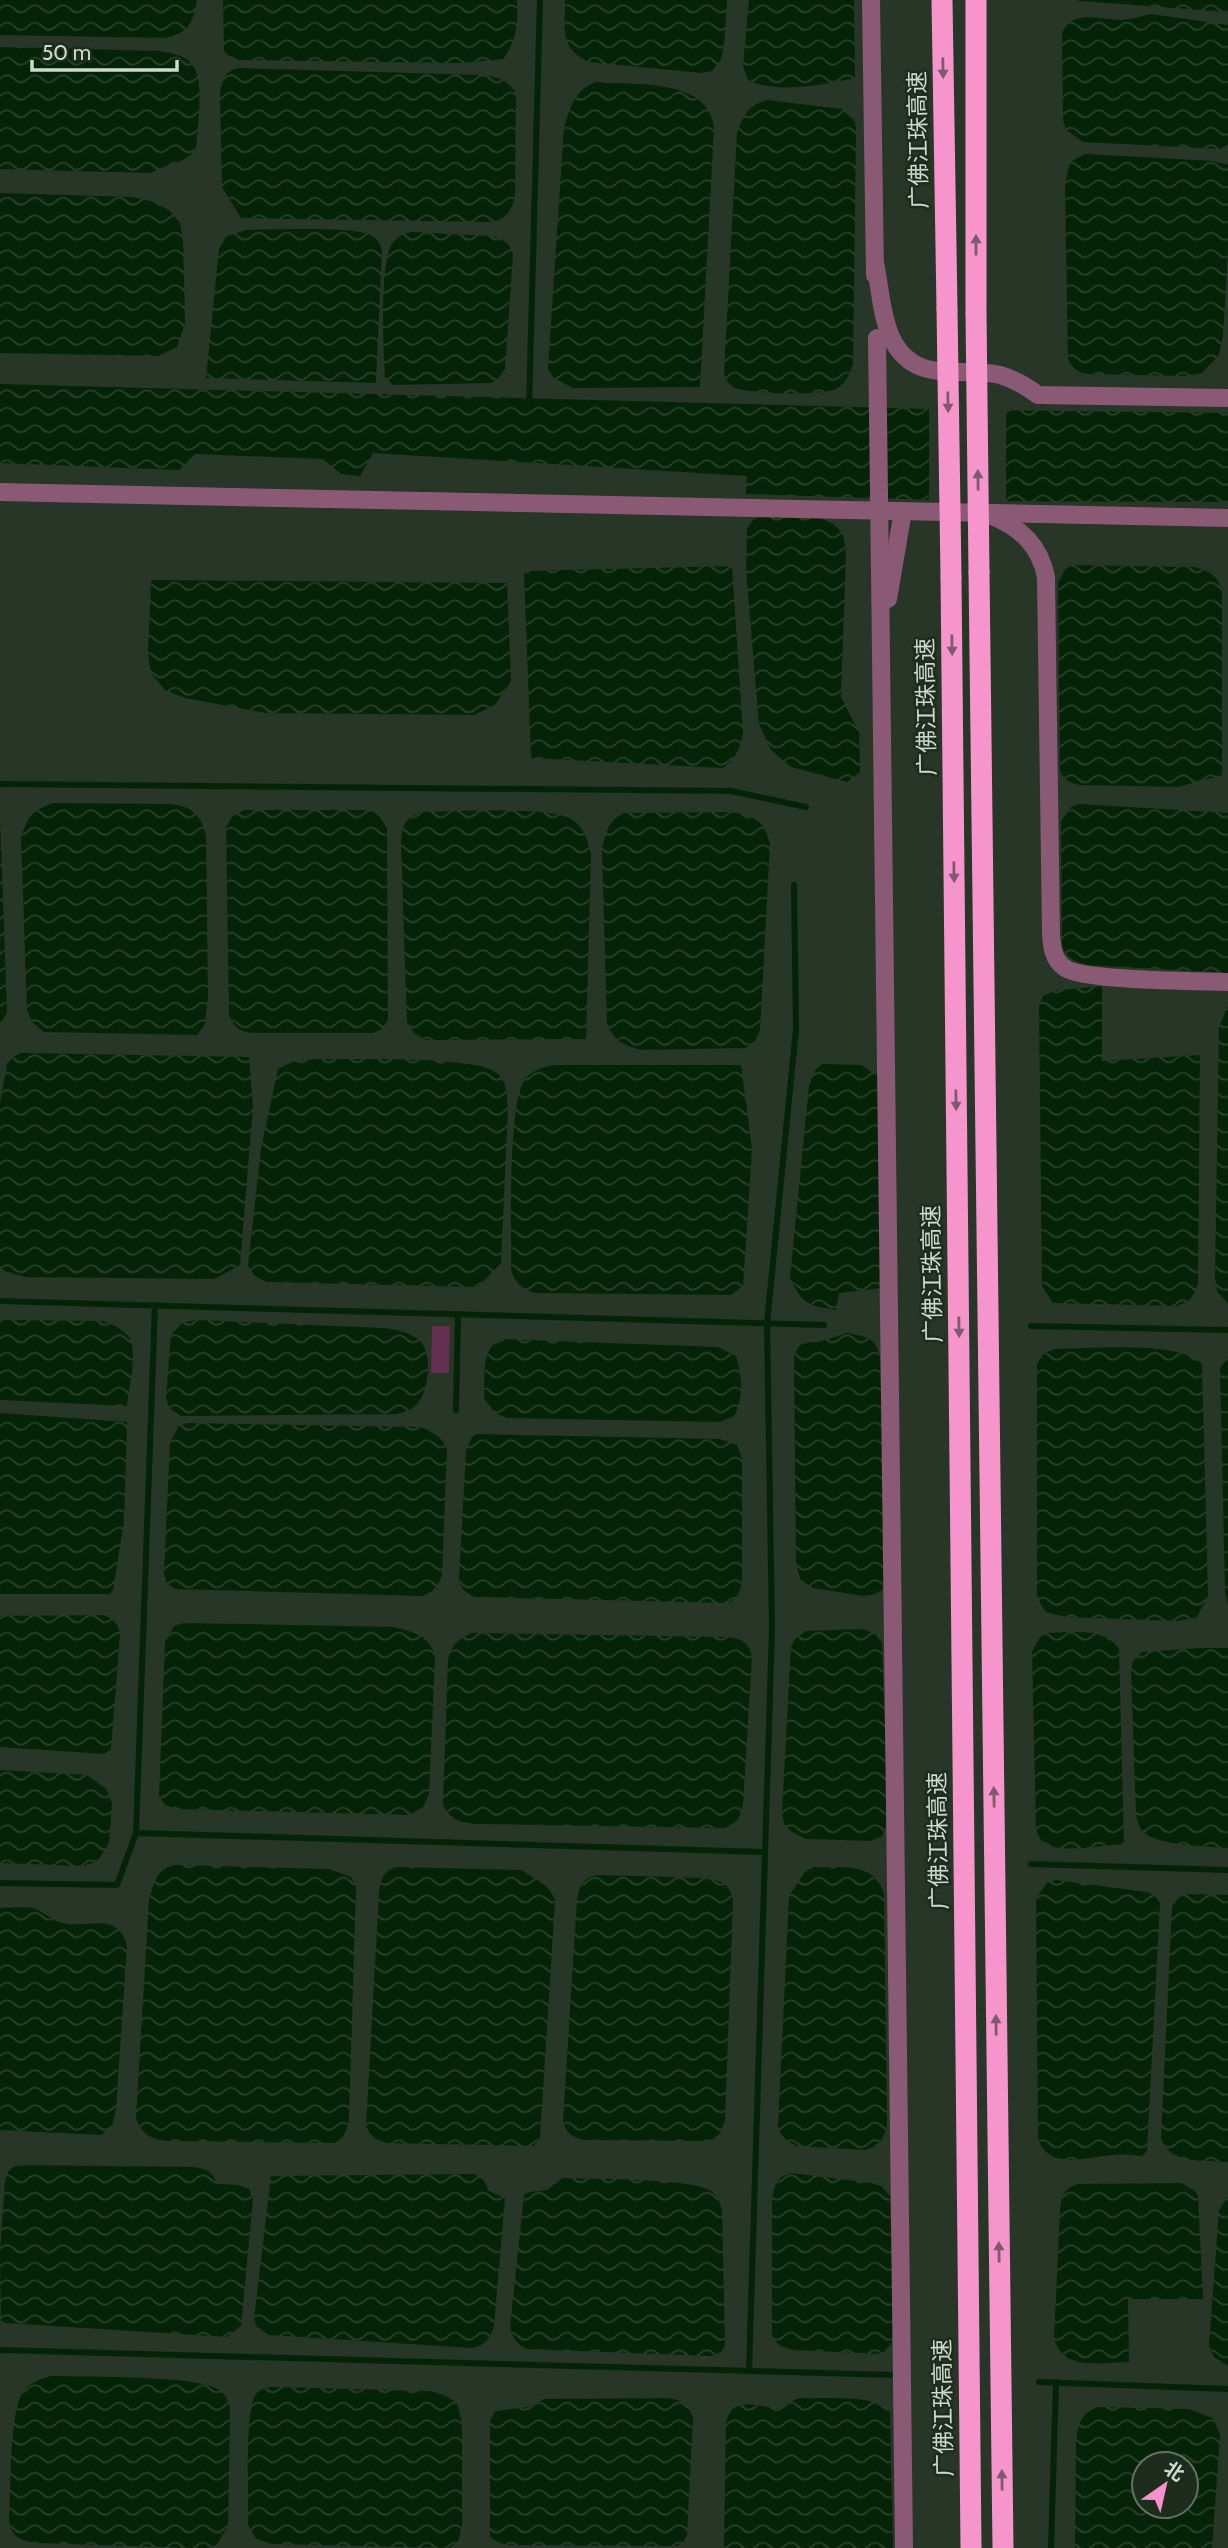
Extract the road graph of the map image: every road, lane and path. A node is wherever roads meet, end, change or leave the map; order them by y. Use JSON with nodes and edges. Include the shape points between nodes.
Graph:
{"nodes":[{"id":1,"x":871,"y":0,"type":"edge"},
{"id":2,"x":942,"y":0,"type":"edge"},
{"id":3,"x":976,"y":0,"type":"edge"},
{"id":4,"x":875,"y":263,"type":"junction"},
{"id":5,"x":1228,"y":398,"type":"edge"},
{"id":6,"x":0,"y":492,"type":"edge"},
{"id":7,"x":904,"y":511,"type":"junction"},
{"id":8,"x":978,"y":513,"type":"junction"},
{"id":9,"x":1228,"y":518,"type":"edge"},
{"id":10,"x":881,"y":640,"type":"junction"},
{"id":11,"x":1228,"y":982,"type":"edge"},
{"id":12,"x":904,"y":2548,"type":"edge"},
{"id":13,"x":971,"y":2548,"type":"edge"},
{"id":14,"x":1003,"y":2548,"type":"edge"}],
"edges":[{"from":1,"to":4,"type":"street"},
{"from":2,"to":13,"type":"highway","name":"广佛江珠高速","one_way":true,"bridge":true},
{"from":14,"to":3,"type":"highway","one_way":true,"bridge":true},
{"from":4,"to":5,"type":"street","via":[[891,336],[906,358],[928,371],[999,375],[1038,395]]},
{"from":4,"to":10,"type":"street","bridge":true},
{"from":6,"to":7,"type":"street"},
{"from":7,"to":8,"type":"street"},
{"from":7,"to":10,"type":"street"},
{"from":8,"to":9,"type":"street"},
{"from":8,"to":11,"type":"street","via":[[1004,521],[1028,538],[1046,578],[1051,921],[1056,958],[1069,971],[1095,976]]},
{"from":10,"to":12,"type":"street"}]}
